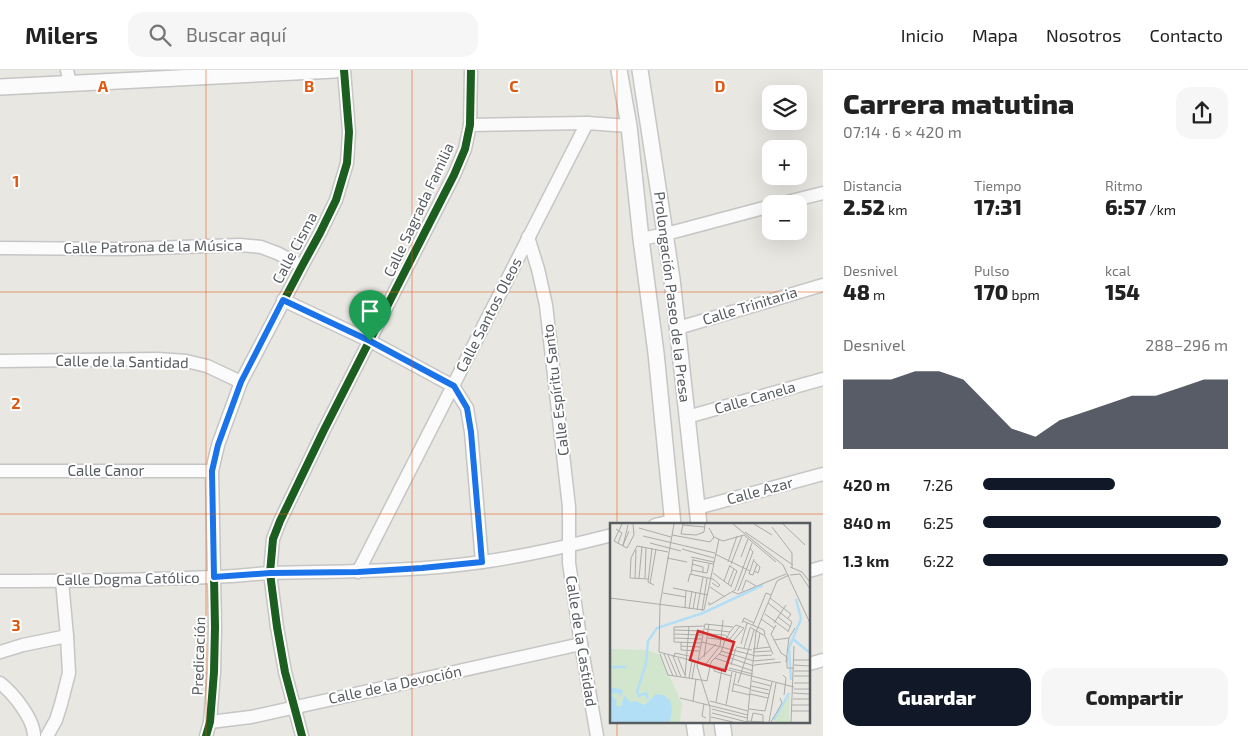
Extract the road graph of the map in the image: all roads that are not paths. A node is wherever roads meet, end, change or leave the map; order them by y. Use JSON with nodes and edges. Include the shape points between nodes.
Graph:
{"nodes":[{"id":1,"x":335,"y":70,"type":"edge"},
{"id":2,"x":344,"y":70,"type":"edge"},
{"id":3,"x":472,"y":70,"type":"edge"},
{"id":4,"x":619,"y":70,"type":"edge"},
{"id":5,"x":640,"y":70,"type":"edge"},
{"id":6,"x":257,"y":72,"type":"edge"},
{"id":7,"x":69,"y":77,"type":"edge"},
{"id":8,"x":0,"y":87,"type":"edge"},
{"id":9,"x":587,"y":123,"type":"junction"},
{"id":10,"x":470,"y":125,"type":"junction"},
{"id":11,"x":629,"y":126,"type":"junction"},
{"id":12,"x":823,"y":192,"type":"edge"},
{"id":13,"x":807,"y":196,"type":"edge"},
{"id":14,"x":762,"y":208,"type":"edge"},
{"id":15,"x":666,"y":234,"type":"junction"},
{"id":16,"x":528,"y":237,"type":"junction"},
{"id":17,"x":642,"y":239,"type":"junction"},
{"id":18,"x":0,"y":248,"type":"edge"},
{"id":19,"x":302,"y":266,"type":"junction"},
{"id":20,"x":823,"y":285,"type":"edge"},
{"id":21,"x":283,"y":300,"type":"junction"},
{"id":22,"x":678,"y":328,"type":"junction"},
{"id":23,"x":370,"y":341,"type":"junction"},
{"id":24,"x":0,"y":361,"type":"edge"},
{"id":25,"x":823,"y":379,"type":"edge"},
{"id":26,"x":241,"y":382,"type":"junction"},
{"id":27,"x":454,"y":386,"type":"junction"},
{"id":28,"x":687,"y":417,"type":"junction"},
{"id":29,"x":0,"y":471,"type":"edge"},
{"id":30,"x":212,"y":471,"type":"junction"},
{"id":31,"x":823,"y":474,"type":"edge"},
{"id":32,"x":697,"y":508,"type":"junction"},
{"id":33,"x":672,"y":523,"type":"edge"},
{"id":34,"x":699,"y":523,"type":"edge"},
{"id":35,"x":610,"y":536,"type":"edge"},
{"id":36,"x":569,"y":546,"type":"junction"},
{"id":37,"x":482,"y":562,"type":"junction"},
{"id":38,"x":823,"y":567,"type":"edge"},
{"id":39,"x":810,"y":571,"type":"edge"},
{"id":40,"x":358,"y":572,"type":"junction"},
{"id":41,"x":270,"y":573,"type":"junction"},
{"id":42,"x":214,"y":577,"type":"junction"},
{"id":43,"x":0,"y":581,"type":"edge"},
{"id":44,"x":62,"y":581,"type":"junction"},
{"id":45,"x":68,"y":636,"type":"junction"},
{"id":46,"x":581,"y":644,"type":"junction"},
{"id":47,"x":0,"y":652,"type":"edge"},
{"id":48,"x":823,"y":660,"type":"edge"},
{"id":49,"x":810,"y":664,"type":"edge"},
{"id":50,"x":0,"y":683,"type":"edge"},
{"id":51,"x":294,"y":707,"type":"junction"},
{"id":52,"x":210,"y":722,"type":"junction"},
{"id":53,"x":34,"y":736,"type":"edge"},
{"id":54,"x":47,"y":736,"type":"edge"},
{"id":55,"x":206,"y":736,"type":"edge"},
{"id":56,"x":302,"y":736,"type":"edge"},
{"id":57,"x":597,"y":736,"type":"edge"}],
"edges":[{"from":1,"to":6,"type":"street"},
{"from":2,"to":19,"type":"street","name":"Calle Cisma","via":[[349,132],[347,163],[336,200]]},
{"from":3,"to":10,"type":"street","name":"Calle Sagrada Familia"},
{"from":4,"to":11,"type":"street","name":"Prolongación Paseo de la Presa"},
{"from":5,"to":15,"type":"street","name":"Prolongación Paseo de la Presa"},
{"from":6,"to":7,"type":"street"},
{"from":7,"to":8,"type":"street"},
{"from":9,"to":10,"type":"street"},
{"from":9,"to":11,"type":"street"},
{"from":9,"to":16,"type":"street","name":"Calle Santos Oleos"},
{"from":10,"to":23,"type":"street","name":"Calle Sagrada Familia","via":[[465,149],[454,175]]},
{"from":11,"to":17,"type":"street","name":"Prolongación Paseo de la Presa"},
{"from":12,"to":13,"type":"street"},
{"from":14,"to":15,"type":"street"},
{"from":15,"to":17,"type":"street"},
{"from":15,"to":22,"type":"street","name":"Prolongación Paseo de la Presa"},
{"from":16,"to":27,"type":"street","name":"Calle Santos Oleos"},
{"from":16,"to":36,"type":"street","name":"Calle Espíritu Santo","via":[[546,305],[569,507]]},
{"from":17,"to":33,"type":"street","name":"Prolongación Paseo de la Presa"},
{"from":18,"to":19,"type":"street","name":"Calle Patrona de la Música","via":[[123,249],[240,245],[261,247]]},
{"from":19,"to":21,"type":"street","name":"Calle Cisma"},
{"from":20,"to":22,"type":"street","name":"Calle Trinitaria"},
{"from":21,"to":23,"type":"street"},
{"from":21,"to":26,"type":"street","name":"Calle Cisma"},
{"from":22,"to":28,"type":"street","name":"Prolongación Paseo de la Presa"},
{"from":23,"to":27,"type":"street"},
{"from":23,"to":41,"type":"street","name":"Calle Sagrada Familia","via":[[280,521]]},
{"from":24,"to":26,"type":"street","name":"Calle de la Santidad","via":[[186,361],[207,366]]},
{"from":25,"to":28,"type":"street","name":"Calle Canela"},
{"from":26,"to":30,"type":"street","name":"Calle Cisma"},
{"from":27,"to":37,"type":"street","via":[[467,408],[471,432]]},
{"from":27,"to":40,"type":"street","name":"Calle Santos Oleos"},
{"from":28,"to":32,"type":"street","name":"Prolongación Paseo de la Presa"},
{"from":29,"to":30,"type":"street","name":"Calle Canor"},
{"from":30,"to":42,"type":"street","name":"Calle Cisma"},
{"from":31,"to":32,"type":"street","name":"Calle Azar"},
{"from":32,"to":34,"type":"street","name":"Prolongación Paseo de la Presa"},
{"from":35,"to":36,"type":"street","name":"Calle Dogma Católico"},
{"from":36,"to":37,"type":"street","name":"Calle Dogma Católico"},
{"from":36,"to":46,"type":"street","name":"Calle de la Castidad"},
{"from":37,"to":40,"type":"street","name":"Calle Dogma Católico"},
{"from":38,"to":39,"type":"street"},
{"from":40,"to":41,"type":"street","name":"Calle Dogma Católico"},
{"from":41,"to":42,"type":"street","name":"Calle Dogma Católico"},
{"from":41,"to":51,"type":"street","name":"Calle Sagrada Familia","via":[[285,672]]},
{"from":42,"to":44,"type":"street","name":"Calle Dogma Católico"},
{"from":42,"to":52,"type":"street","name":"Predicación","via":[[214,672]]},
{"from":43,"to":44,"type":"street","name":"Calle Dogma Católico"},
{"from":44,"to":45,"type":"street"},
{"from":45,"to":47,"type":"street"},
{"from":45,"to":54,"type":"street","via":[[69,673],[56,720]]},
{"from":46,"to":51,"type":"street","name":"Calle de la Devoción"},
{"from":46,"to":57,"type":"street","name":"Calle de la Castidad"},
{"from":48,"to":49,"type":"street"},
{"from":50,"to":53,"type":"street","via":[[28,716]]},
{"from":51,"to":52,"type":"street","name":"Calle de la Devoción"},
{"from":51,"to":56,"type":"street","name":"Calle Sagrada Familia"},
{"from":52,"to":55,"type":"street","name":"Predicación"}]}
